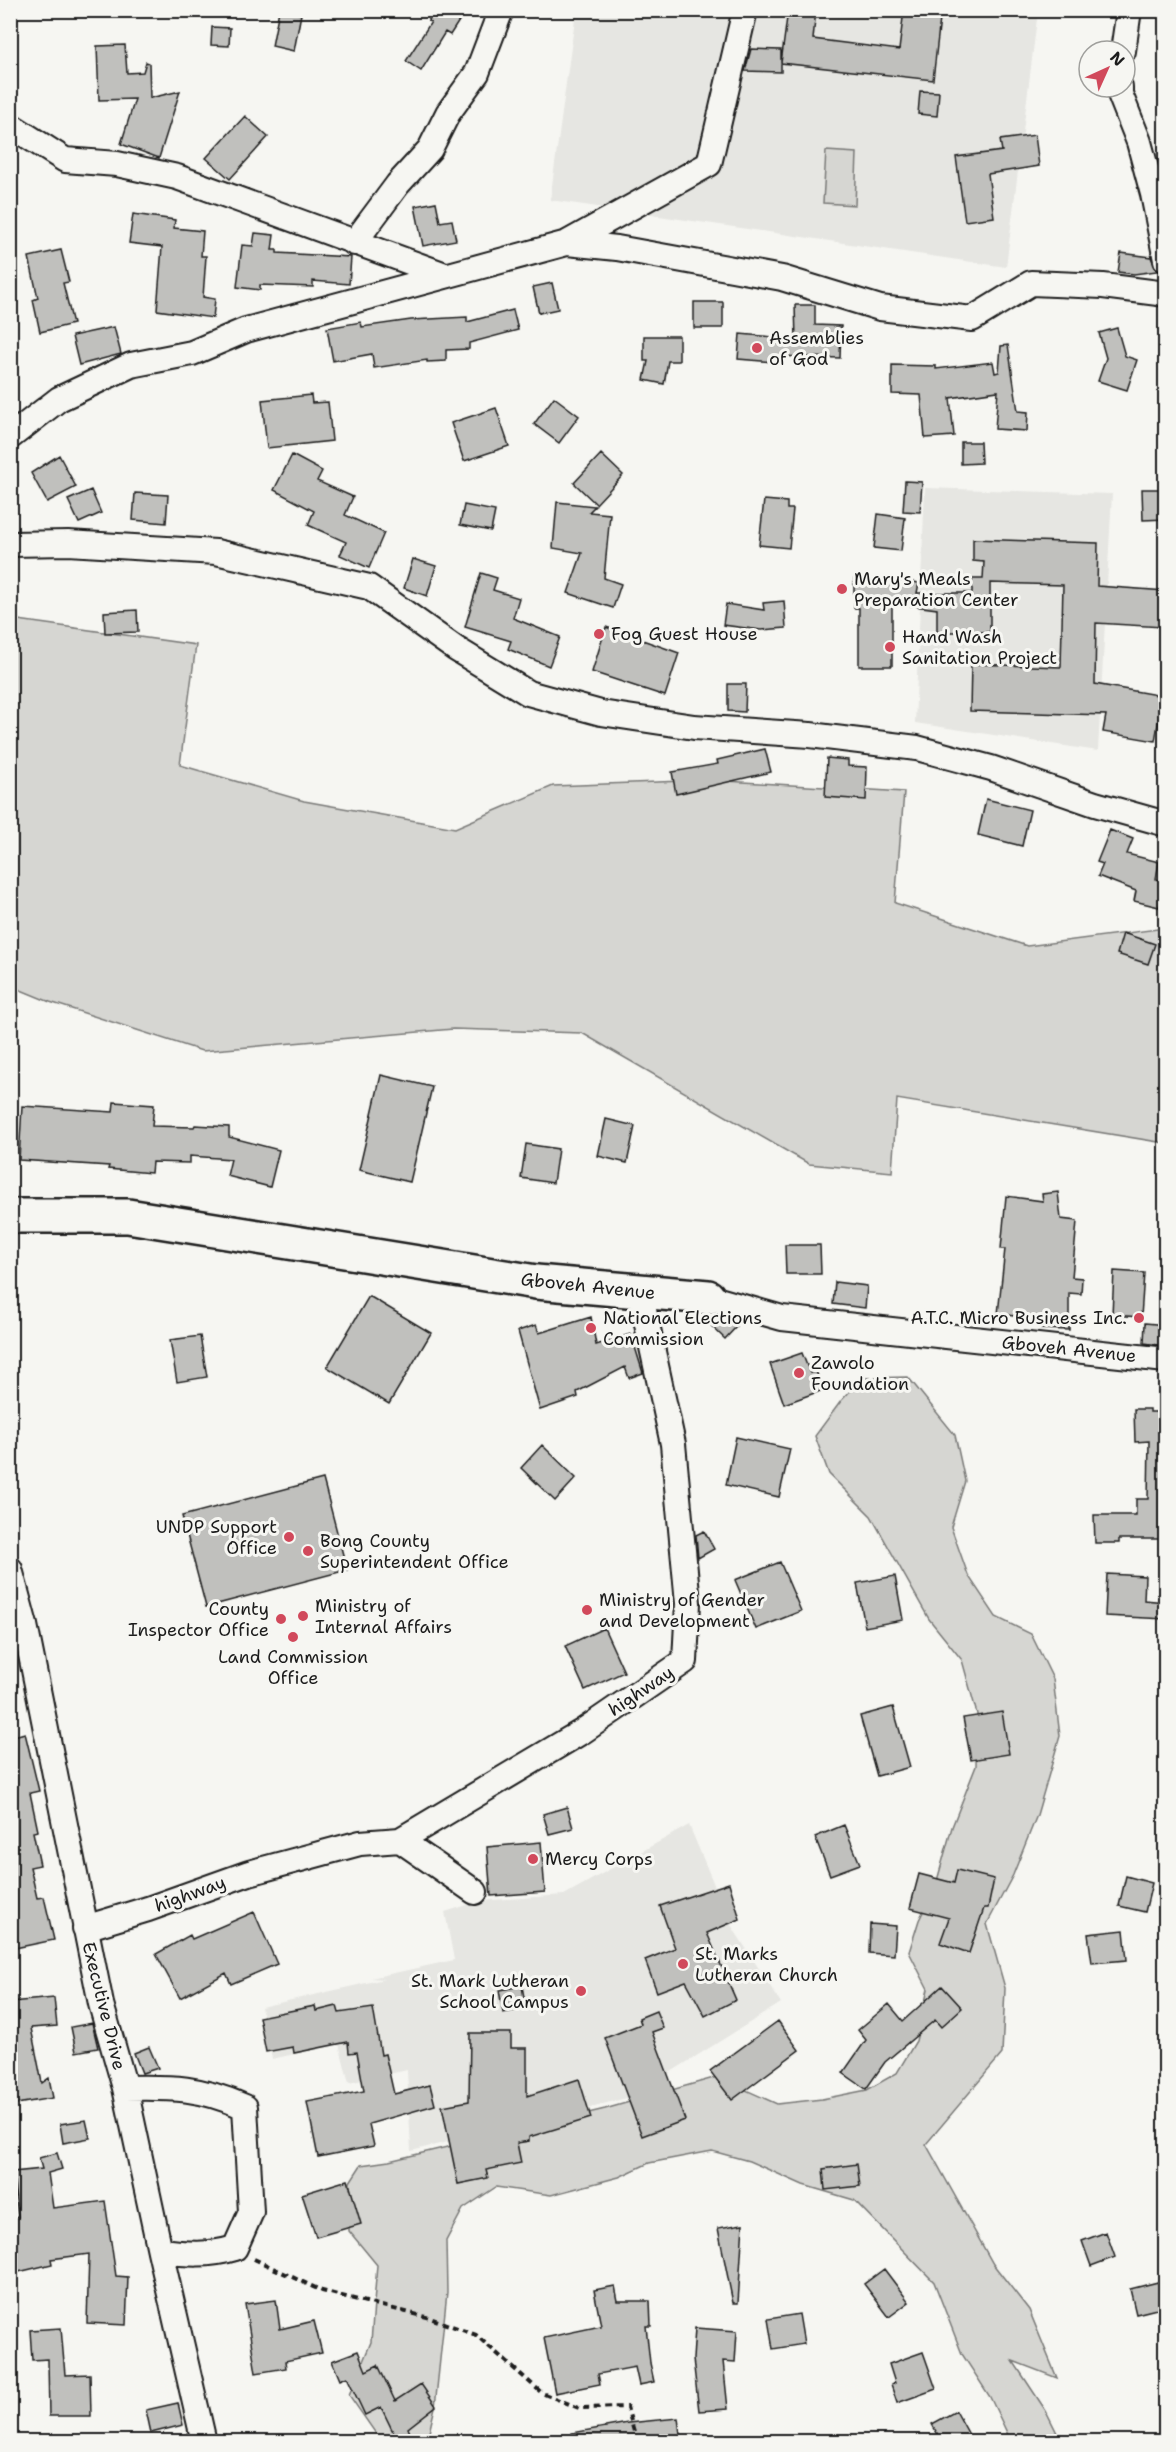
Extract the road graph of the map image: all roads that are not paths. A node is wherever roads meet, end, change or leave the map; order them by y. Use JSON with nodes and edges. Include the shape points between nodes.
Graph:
{"nodes":[{"id":1,"x":501,"y":10,"type":"edge"},
{"id":2,"x":745,"y":10,"type":"edge"},
{"id":3,"x":1129,"y":10,"type":"edge"},
{"id":4,"x":1125,"y":39,"type":"edge"},
{"id":5,"x":1122,"y":99,"type":"edge"},
{"id":6,"x":10,"y":125,"type":"edge"},
{"id":7,"x":354,"y":243,"type":"junction"},
{"id":8,"x":567,"y":243,"type":"junction"},
{"id":9,"x":1166,"y":260,"type":"edge"},
{"id":10,"x":445,"y":275,"type":"junction"},
{"id":11,"x":1166,"y":294,"type":"edge"},
{"id":12,"x":10,"y":437,"type":"edge"},
{"id":13,"x":10,"y":544,"type":"edge"},
{"id":14,"x":1166,"y":824,"type":"edge"},
{"id":15,"x":10,"y":1216,"type":"edge"},
{"id":16,"x":640,"y":1292,"type":"junction"},
{"id":17,"x":708,"y":1297,"type":"joint"},
{"id":18,"x":1166,"y":1360,"type":"edge"},
{"id":19,"x":10,"y":1569,"type":"edge"},
{"id":20,"x":18,"y":1626,"type":"edge"},
{"id":21,"x":400,"y":1840,"type":"junction"},
{"id":22,"x":475,"y":1892,"type":"dead end"},
{"id":23,"x":85,"y":1928,"type":"junction"},
{"id":24,"x":125,"y":2088,"type":"junction"},
{"id":25,"x":160,"y":2251,"type":"junction"},
{"id":26,"x":204,"y":2442,"type":"edge"}],
"edges":[{"from":1,"to":7,"type":"street","via":[[477,73],[448,113],[430,149]]},
{"from":2,"to":8,"type":"street","via":[[709,164]]},
{"from":3,"to":4,"type":"street"},
{"from":5,"to":9,"type":"street","via":[[1148,173]]},
{"from":6,"to":7,"type":"street","via":[[65,160],[117,164],[177,177]]},
{"from":7,"to":10,"type":"street"},
{"from":8,"to":10,"type":"street"},
{"from":8,"to":11,"type":"street","via":[[617,248],[782,278],[880,308],[972,319],[1031,283]]},
{"from":10,"to":12,"type":"street","via":[[246,330],[192,353],[131,364],[59,399]]},
{"from":13,"to":14,"type":"street","via":[[68,543],[216,552],[369,587],[456,649],[528,693],[601,713],[694,727],[917,748]]},
{"from":15,"to":16,"type":"main road","name":"Gboveh Avenue","via":[[128,1216],[536,1282]]},
{"from":16,"to":17,"type":"main road","name":"Gboveh Avenue"},
{"from":16,"to":21,"type":"street","name":"highway","via":[[673,1444],[688,1603],[685,1661],[583,1731]]},
{"from":17,"to":18,"type":"street","name":"Gboveh Avenue","via":[[782,1318]]},
{"from":19,"to":20,"type":"street","name":"Executive Drive"},
{"from":20,"to":23,"type":"street","name":"Executive Drive"},
{"from":21,"to":22,"type":"street"},
{"from":21,"to":23,"type":"street","name":"highway","via":[[360,1843],[249,1873]]},
{"from":23,"to":24,"type":"street","name":"Executive Drive"},
{"from":24,"to":25,"type":"street","name":"Executive Drive"},
{"from":24,"to":25,"type":"street","via":[[179,2087],[220,2096],[244,2108],[251,2212],[235,2248],[197,2255]]},
{"from":25,"to":26,"type":"street","name":"Executive Drive"}]}
